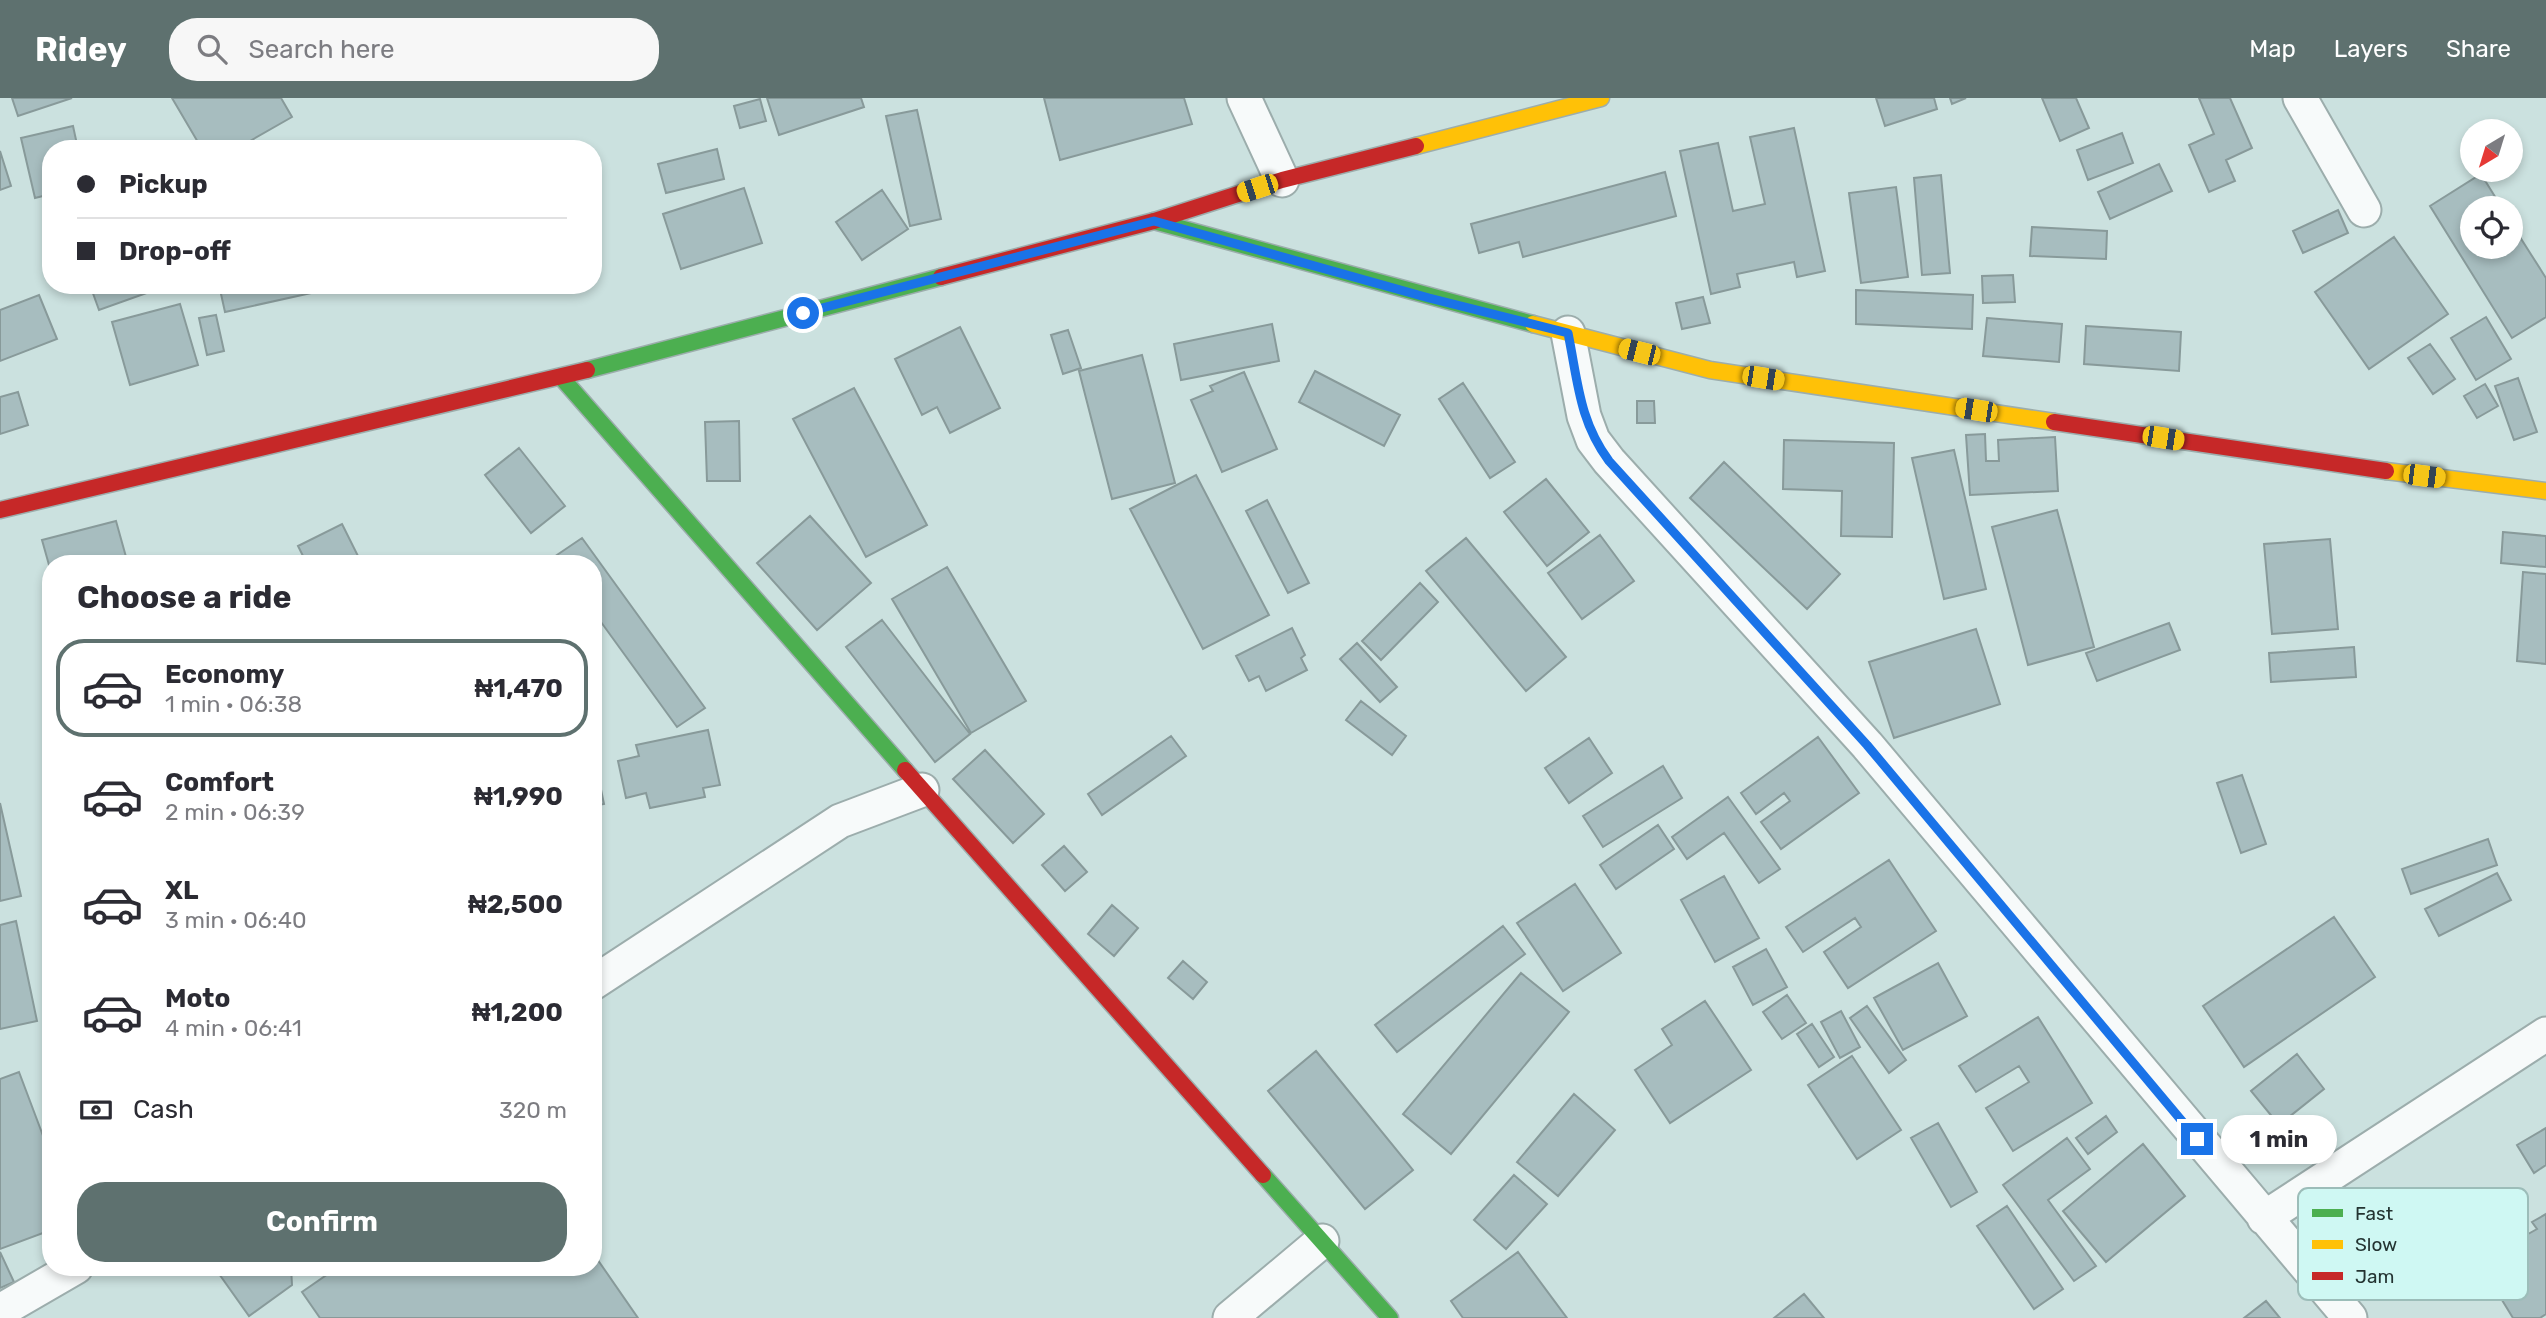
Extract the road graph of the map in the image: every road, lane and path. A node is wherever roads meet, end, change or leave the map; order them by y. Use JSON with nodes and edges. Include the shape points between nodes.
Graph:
{"nodes":[{"id":1,"x":1244,"y":98,"type":"edge"},
{"id":2,"x":1601,"y":98,"type":"edge"},
{"id":3,"x":2300,"y":98,"type":"edge"},
{"id":4,"x":1282,"y":180,"type":"junction"},
{"id":5,"x":2364,"y":211,"type":"dead end"},
{"id":6,"x":1154,"y":221,"type":"junction"},
{"id":7,"x":1568,"y":333,"type":"junction"},
{"id":8,"x":561,"y":377,"type":"junction"},
{"id":9,"x":2546,"y":491,"type":"edge"},
{"id":10,"x":0,"y":510,"type":"edge"},
{"id":11,"x":922,"y":790,"type":"junction"},
{"id":12,"x":602,"y":977,"type":"edge"},
{"id":13,"x":2546,"y":1034,"type":"edge"},
{"id":14,"x":2310,"y":1188,"type":"edge"},
{"id":15,"x":2298,"y":1196,"type":"edge"},
{"id":16,"x":2264,"y":1218,"type":"junction"},
{"id":17,"x":1322,"y":1241,"type":"junction"},
{"id":18,"x":2298,"y":1258,"type":"edge"},
{"id":19,"x":60,"y":1276,"type":"edge"},
{"id":20,"x":2335,"y":1300,"type":"edge"},
{"id":21,"x":0,"y":1311,"type":"edge"},
{"id":22,"x":1230,"y":1318,"type":"edge"},
{"id":23,"x":1390,"y":1318,"type":"edge"},
{"id":24,"x":2350,"y":1318,"type":"edge"}],
"edges":[{"from":1,"to":4,"type":"street"},
{"from":2,"to":4,"type":"street"},
{"from":3,"to":5,"type":"street"},
{"from":4,"to":6,"type":"street"},
{"from":6,"to":7,"type":"street"},
{"from":6,"to":8,"type":"street"},
{"from":7,"to":9,"type":"street","via":[[1710,370],[2376,470]]},
{"from":7,"to":16,"type":"street","via":[[1584,416],[1593,440],[1609,461],[1867,745]]},
{"from":8,"to":10,"type":"street"},
{"from":8,"to":11,"type":"street"},
{"from":11,"to":12,"type":"street","via":[[840,821]]},
{"from":11,"to":17,"type":"street"},
{"from":13,"to":14,"type":"street"},
{"from":15,"to":16,"type":"street"},
{"from":16,"to":18,"type":"street"},
{"from":17,"to":22,"type":"street"},
{"from":17,"to":23,"type":"street"},
{"from":19,"to":21,"type":"street"},
{"from":20,"to":24,"type":"street"}]}
